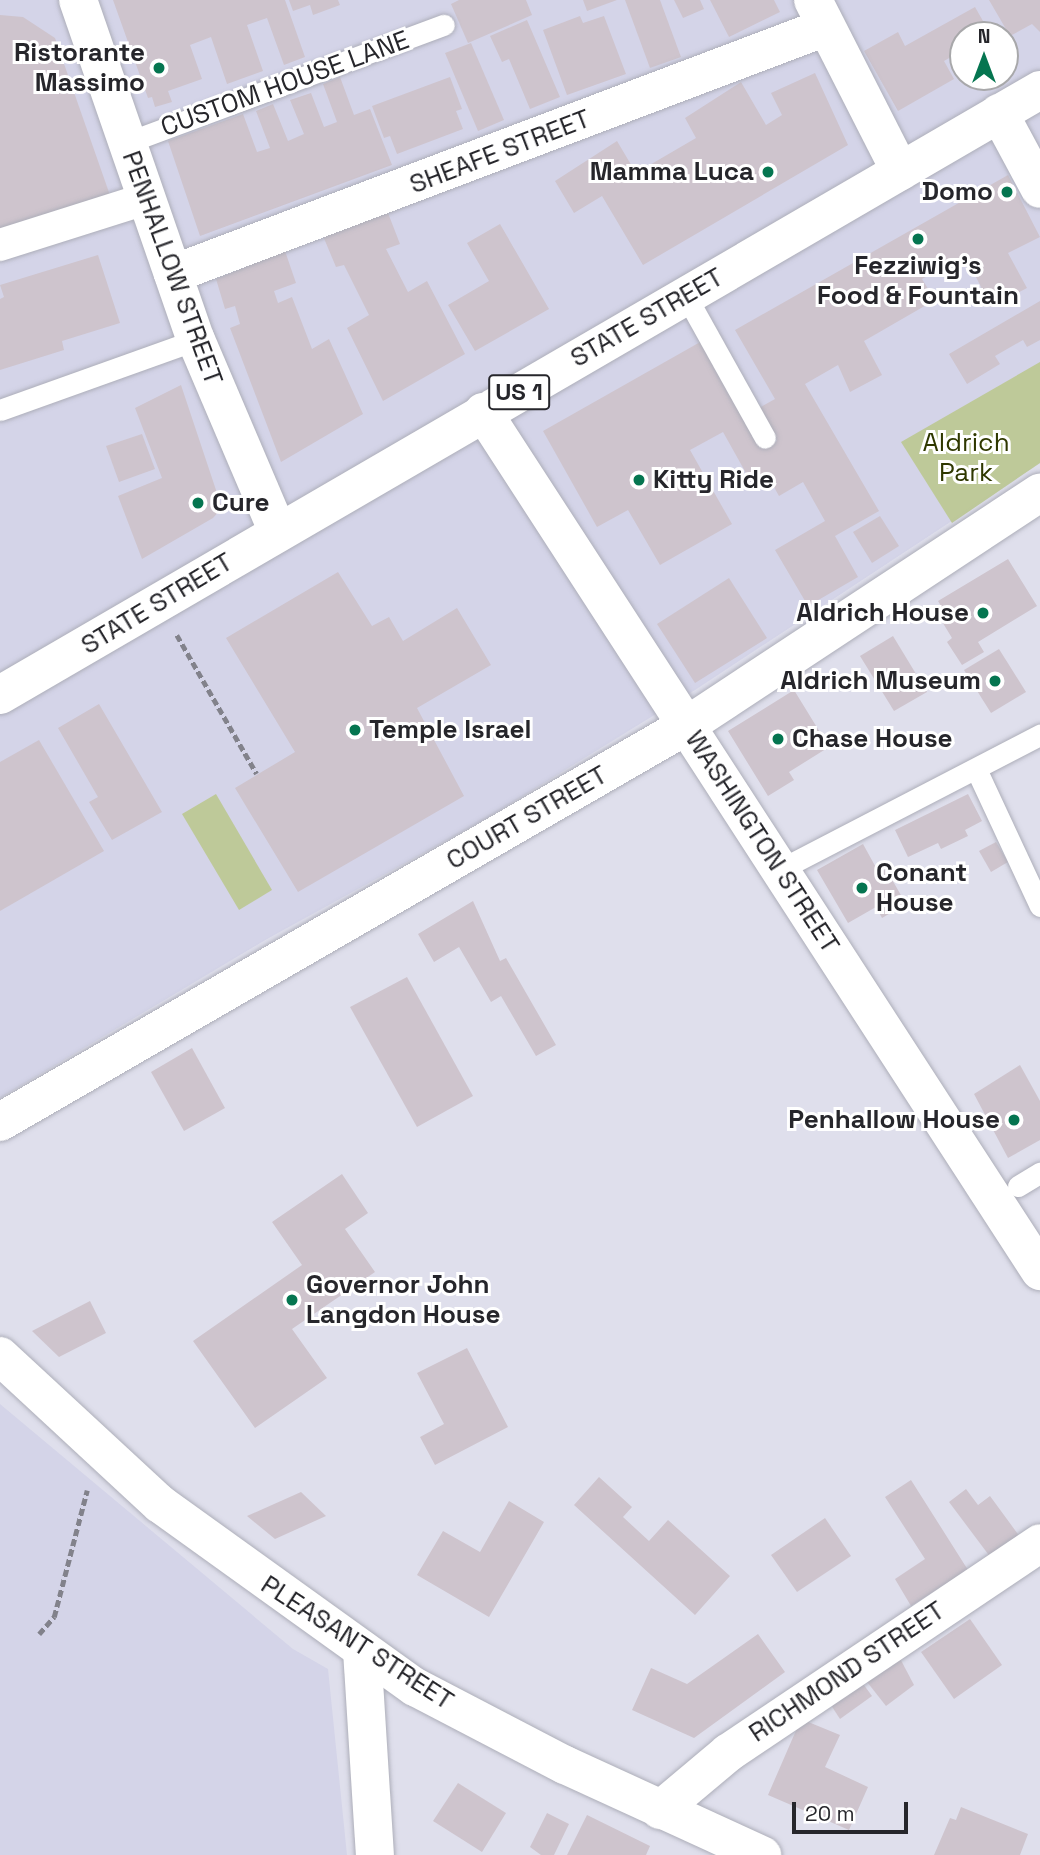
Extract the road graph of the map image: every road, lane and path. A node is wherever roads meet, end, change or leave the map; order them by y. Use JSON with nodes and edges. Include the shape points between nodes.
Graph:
{"nodes":[{"id":1,"x":78,"y":0,"type":"edge"},
{"id":2,"x":819,"y":14,"type":"edge"},
{"id":3,"x":444,"y":25,"type":"dead end"},
{"id":4,"x":1040,"y":90,"type":"edge"},
{"id":5,"x":999,"y":113,"type":"junction"},
{"id":6,"x":126,"y":143,"type":"junction"},
{"id":7,"x":900,"y":171,"type":"junction"},
{"id":8,"x":1040,"y":188,"type":"edge"},
{"id":9,"x":145,"y":199,"type":"junction"},
{"id":10,"x":0,"y":245,"type":"edge"},
{"id":11,"x":173,"y":274,"type":"junction"},
{"id":12,"x":686,"y":296,"type":"junction"},
{"id":13,"x":196,"y":340,"type":"junction"},
{"id":14,"x":0,"y":410,"type":"edge"},
{"id":15,"x":483,"y":412,"type":"junction"},
{"id":16,"x":765,"y":438,"type":"dead end"},
{"id":17,"x":1040,"y":493,"type":"edge"},
{"id":18,"x":278,"y":532,"type":"junction"},
{"id":19,"x":159,"y":604,"type":"junction"},
{"id":20,"x":0,"y":695,"type":"edge"},
{"id":21,"x":686,"y":726,"type":"junction"},
{"id":22,"x":1040,"y":735,"type":"edge"},
{"id":23,"x":976,"y":769,"type":"junction"},
{"id":24,"x":257,"y":774,"type":"dead end"},
{"id":25,"x":781,"y":869,"type":"junction"},
{"id":26,"x":1038,"y":898,"type":"edge"},
{"id":27,"x":0,"y":1122,"type":"edge"},
{"id":28,"x":1040,"y":1173,"type":"edge"},
{"id":29,"x":1018,"y":1186,"type":"dead end"},
{"id":30,"x":1040,"y":1271,"type":"edge"},
{"id":31,"x":0,"y":1356,"type":"edge"},
{"id":32,"x":87,"y":1490,"type":"dead end"},
{"id":33,"x":1040,"y":1543,"type":"edge"},
{"id":34,"x":39,"y":1634,"type":"dead end"},
{"id":35,"x":362,"y":1650,"type":"junction"},
{"id":36,"x":660,"y":1810,"type":"junction"},
{"id":37,"x":375,"y":1855,"type":"edge"},
{"id":38,"x":762,"y":1855,"type":"edge"}],
"edges":[{"from":1,"to":6,"type":"street","name":"PENHALLOW STREET"},
{"from":2,"to":7,"type":"street"},
{"from":2,"to":11,"type":"street","name":"SHEAFE STREET"},
{"from":3,"to":6,"type":"lane","name":"CUSTOM HOUSE LANE"},
{"from":4,"to":5,"type":"street","name":"STATE STREET","number":"US 1"},
{"from":5,"to":7,"type":"street","name":"STATE STREET","number":"US 1"},
{"from":5,"to":8,"type":"street"},
{"from":6,"to":9,"type":"street","name":"PENHALLOW STREET"},
{"from":7,"to":12,"type":"street","name":"STATE STREET","number":"US 1"},
{"from":9,"to":10,"type":"street"},
{"from":9,"to":11,"type":"street","name":"PENHALLOW STREET"},
{"from":11,"to":13,"type":"street","name":"PENHALLOW STREET"},
{"from":12,"to":15,"type":"street","name":"STATE STREET","number":"US 1"},
{"from":12,"to":16,"type":"lane"},
{"from":13,"to":14,"type":"lane"},
{"from":13,"to":18,"type":"street","name":"PENHALLOW STREET"},
{"from":15,"to":18,"type":"street","name":"STATE STREET","number":"US 1"},
{"from":15,"to":21,"type":"street","name":"WASHINGTON STREET"},
{"from":17,"to":21,"type":"street","name":"COURT STREET"},
{"from":18,"to":19,"type":"street","name":"STATE STREET","number":"US 1"},
{"from":19,"to":20,"type":"street","name":"STATE STREET","number":"US 1"},
{"from":19,"to":24,"type":"path"},
{"from":21,"to":25,"type":"street","name":"WASHINGTON STREET"},
{"from":21,"to":27,"type":"street","name":"COURT STREET"},
{"from":22,"to":23,"type":"lane"},
{"from":23,"to":25,"type":"lane"},
{"from":23,"to":26,"type":"lane"},
{"from":25,"to":30,"type":"street","name":"WASHINGTON STREET"},
{"from":28,"to":29,"type":"lane"},
{"from":31,"to":35,"type":"street","name":"PLEASANT STREET","via":[[160,1504]]},
{"from":32,"to":34,"type":"path","via":[[54,1617]]},
{"from":33,"to":36,"type":"street","name":"RICHMOND STREET","via":[[729,1753]]},
{"from":35,"to":36,"type":"street","name":"PLEASANT STREET","via":[[415,1687]]},
{"from":35,"to":37,"type":"street"},
{"from":36,"to":38,"type":"street","name":"PLEASANT STREET"}]}
